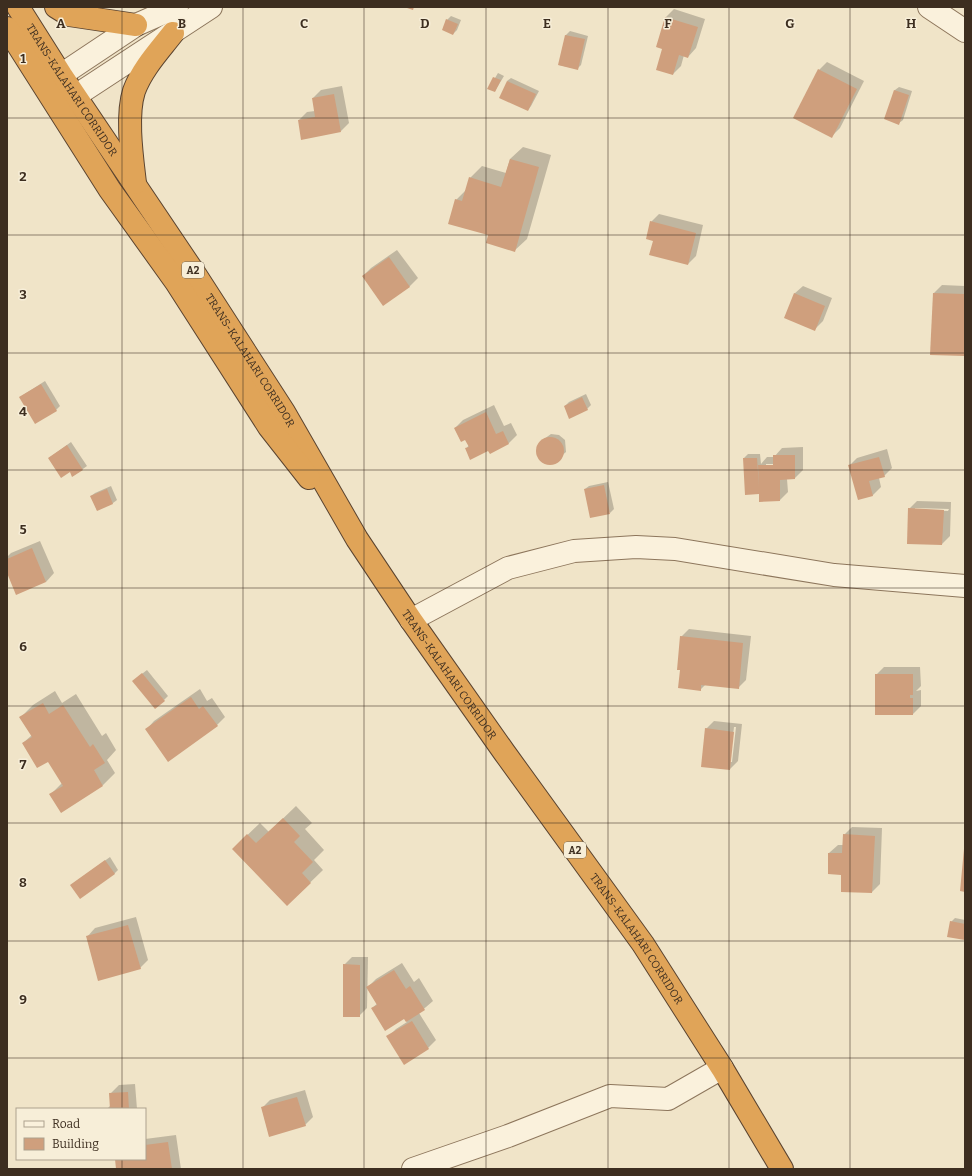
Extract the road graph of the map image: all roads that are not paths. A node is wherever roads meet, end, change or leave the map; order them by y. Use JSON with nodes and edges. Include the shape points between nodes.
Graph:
{"nodes":[{"id":1,"x":18,"y":7,"type":"edge"},
{"id":2,"x":56,"y":7,"type":"edge"},
{"id":3,"x":177,"y":7,"type":"edge"},
{"id":4,"x":211,"y":7,"type":"edge"},
{"id":5,"x":929,"y":7,"type":"edge"},
{"id":6,"x":136,"y":25,"type":"junction"},
{"id":7,"x":7,"y":28,"type":"edge"},
{"id":8,"x":965,"y":31,"type":"edge"},
{"id":9,"x":173,"y":33,"type":"junction"},
{"id":10,"x":52,"y":81,"type":"junction"},
{"id":11,"x":75,"y":96,"type":"junction"},
{"id":12,"x":57,"y":108,"type":"junction"},
{"id":13,"x":135,"y":185,"type":"junction"},
{"id":14,"x":357,"y":539,"type":"junction"},
{"id":15,"x":965,"y":586,"type":"edge"},
{"id":16,"x":411,"y":620,"type":"junction"},
{"id":17,"x":722,"y":1068,"type":"junction"},
{"id":18,"x":413,"y":1169,"type":"edge"},
{"id":19,"x":782,"y":1169,"type":"edge"}],
"edges":[{"from":1,"to":10,"type":"highway","name":"TRANS-KALAHARI CORRIDOR","number":"A2"},
{"from":2,"to":6,"type":"highway","via":[[69,15]]},
{"from":3,"to":6,"type":"street"},
{"from":4,"to":9,"type":"street"},
{"from":5,"to":8,"type":"street"},
{"from":6,"to":10,"type":"street"},
{"from":7,"to":10,"type":"highway","name":"TRANS-KALAHARI CORRIDOR","number":"A2"},
{"from":9,"to":11,"type":"street"},
{"from":9,"to":13,"type":"highway","via":[[146,68],[134,92],[130,131]]},
{"from":10,"to":11,"type":"highway","name":"TRANS-KALAHARI CORRIDOR","number":"A2"},
{"from":10,"to":12,"type":"highway","name":"TRANS-KALAHARI CORRIDOR","number":"A2"},
{"from":11,"to":12,"type":"street"},
{"from":11,"to":13,"type":"highway","name":"TRANS-KALAHARI CORRIDOR","number":"A2"},
{"from":12,"to":14,"type":"highway","name":"TRANS-KALAHARI CORRIDOR","number":"A2","via":[[110,190],[176,282],[269,427]]},
{"from":13,"to":14,"type":"highway","name":"TRANS-KALAHARI CORRIDOR","number":"A2","via":[[284,412]]},
{"from":14,"to":16,"type":"highway","name":"TRANS-KALAHARI CORRIDOR","number":"A2"},
{"from":15,"to":16,"type":"street","via":[[834,575],[675,549],[636,547],[574,551],[508,568]]},
{"from":16,"to":17,"type":"highway","name":"TRANS-KALAHARI CORRIDOR","number":"A2","via":[[644,944]]},
{"from":17,"to":18,"type":"street","via":[[668,1099],[610,1096],[508,1136]]},
{"from":17,"to":19,"type":"highway","name":"TRANS-KALAHARI CORRIDOR","number":"A2"}]}
